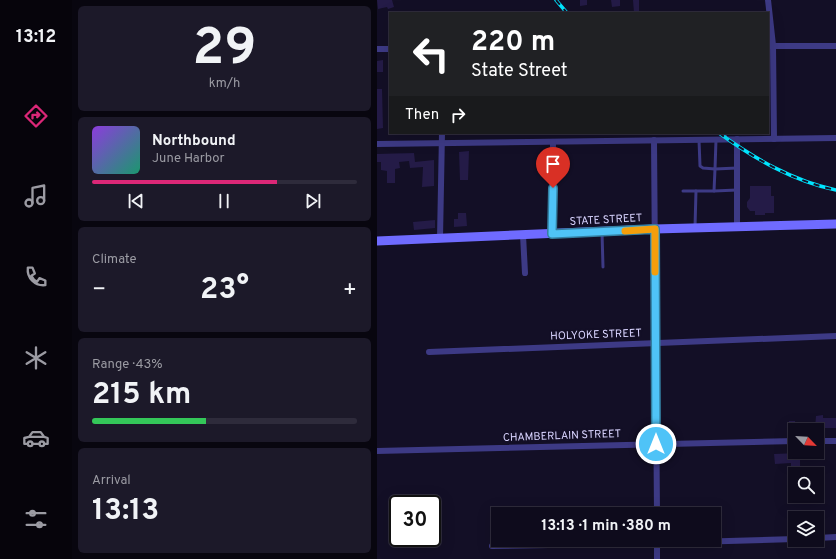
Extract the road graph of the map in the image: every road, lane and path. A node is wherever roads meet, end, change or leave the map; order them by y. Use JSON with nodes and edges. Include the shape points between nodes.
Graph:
{"nodes":[{"id":1,"x":768,"y":0,"type":"edge"},
{"id":2,"x":769,"y":12,"type":"edge"},
{"id":3,"x":769,"y":15,"type":"edge"},
{"id":4,"x":771,"y":46,"type":"edge"},
{"id":5,"x":836,"y":46,"type":"edge"},
{"id":6,"x":377,"y":49,"type":"edge"},
{"id":7,"x":389,"y":49,"type":"edge"},
{"id":8,"x":442,"y":134,"type":"edge"},
{"id":9,"x":725,"y":136,"type":"edge"},
{"id":10,"x":836,"y":138,"type":"edge"},
{"id":11,"x":737,"y":139,"type":"junction"},
{"id":12,"x":774,"y":139,"type":"junction"},
{"id":13,"x":654,"y":140,"type":"junction"},
{"id":14,"x":699,"y":140,"type":"junction"},
{"id":15,"x":716,"y":140,"type":"junction"},
{"id":16,"x":553,"y":142,"type":"junction"},
{"id":17,"x":442,"y":143,"type":"junction"},
{"id":18,"x":377,"y":144,"type":"edge"},
{"id":19,"x":737,"y":168,"type":"junction"},
{"id":20,"x":715,"y":169,"type":"junction"},
{"id":21,"x":737,"y":190,"type":"junction"},
{"id":22,"x":683,"y":191,"type":"dead end"},
{"id":23,"x":695,"y":191,"type":"junction"},
{"id":24,"x":714,"y":191,"type":"junction"},
{"id":25,"x":836,"y":224,"type":"edge"},
{"id":26,"x":695,"y":228,"type":"junction"},
{"id":27,"x":737,"y":228,"type":"junction"},
{"id":28,"x":655,"y":229,"type":"junction"},
{"id":29,"x":602,"y":232,"type":"junction"},
{"id":30,"x":552,"y":234,"type":"junction"},
{"id":31,"x":523,"y":235,"type":"junction"},
{"id":32,"x":440,"y":238,"type":"junction"},
{"id":33,"x":377,"y":241,"type":"edge"},
{"id":34,"x":603,"y":266,"type":"dead end"},
{"id":35,"x":525,"y":273,"type":"dead end"},
{"id":36,"x":836,"y":336,"type":"edge"},
{"id":37,"x":656,"y":342,"type":"junction"},
{"id":38,"x":429,"y":352,"type":"dead end"},
{"id":39,"x":788,"y":441,"type":"edge"},
{"id":40,"x":824,"y":441,"type":"edge"},
{"id":41,"x":836,"y":441,"type":"edge"},
{"id":42,"x":656,"y":444,"type":"junction"},
{"id":43,"x":377,"y":451,"type":"edge"},
{"id":44,"x":657,"y":507,"type":"edge"},
{"id":45,"x":836,"y":537,"type":"edge"},
{"id":46,"x":824,"y":538,"type":"edge"},
{"id":47,"x":788,"y":539,"type":"edge"},
{"id":48,"x":721,"y":541,"type":"edge"},
{"id":49,"x":657,"y":547,"type":"edge"},
{"id":50,"x":657,"y":559,"type":"edge"}],
"edges":[{"from":1,"to":2,"type":"street"},
{"from":3,"to":4,"type":"street"},
{"from":4,"to":5,"type":"street"},
{"from":4,"to":12,"type":"street"},
{"from":6,"to":7,"type":"street"},
{"from":8,"to":17,"type":"street"},
{"from":9,"to":11,"type":"street"},
{"from":9,"to":15,"type":"street"},
{"from":10,"to":12,"type":"street"},
{"from":11,"to":12,"type":"street"},
{"from":11,"to":19,"type":"street"},
{"from":13,"to":14,"type":"street"},
{"from":13,"to":16,"type":"street"},
{"from":13,"to":28,"type":"street"},
{"from":14,"to":15,"type":"street"},
{"from":14,"to":20,"type":"lane","via":[[701,166]]},
{"from":15,"to":20,"type":"lane"},
{"from":16,"to":17,"type":"street"},
{"from":16,"to":30,"type":"street"},
{"from":17,"to":18,"type":"street"},
{"from":17,"to":32,"type":"street"},
{"from":19,"to":20,"type":"lane"},
{"from":19,"to":21,"type":"street"},
{"from":20,"to":24,"type":"lane"},
{"from":21,"to":24,"type":"lane"},
{"from":21,"to":27,"type":"street"},
{"from":22,"to":23,"type":"lane"},
{"from":23,"to":24,"type":"lane"},
{"from":23,"to":26,"type":"lane"},
{"from":25,"to":27,"type":"main road","name":"STATE STREET"},
{"from":26,"to":27,"type":"main road","name":"STATE STREET"},
{"from":26,"to":28,"type":"main road","name":"STATE STREET"},
{"from":28,"to":29,"type":"main road","name":"STATE STREET"},
{"from":28,"to":37,"type":"street"},
{"from":29,"to":30,"type":"main road","name":"STATE STREET"},
{"from":29,"to":34,"type":"lane"},
{"from":30,"to":31,"type":"main road","name":"STATE STREET"},
{"from":31,"to":32,"type":"main road","name":"STATE STREET"},
{"from":31,"to":35,"type":"street"},
{"from":32,"to":33,"type":"main road","name":"STATE STREET"},
{"from":36,"to":37,"type":"street","name":"HOLYOKE STREET"},
{"from":37,"to":38,"type":"street","name":"HOLYOKE STREET"},
{"from":37,"to":42,"type":"street"},
{"from":39,"to":42,"type":"street","name":"CHAMBERLAIN STREET"},
{"from":40,"to":41,"type":"street"},
{"from":42,"to":43,"type":"street","name":"CHAMBERLAIN STREET"},
{"from":42,"to":44,"type":"street"},
{"from":45,"to":46,"type":"street"},
{"from":47,"to":48,"type":"street"},
{"from":49,"to":50,"type":"street"}]}
